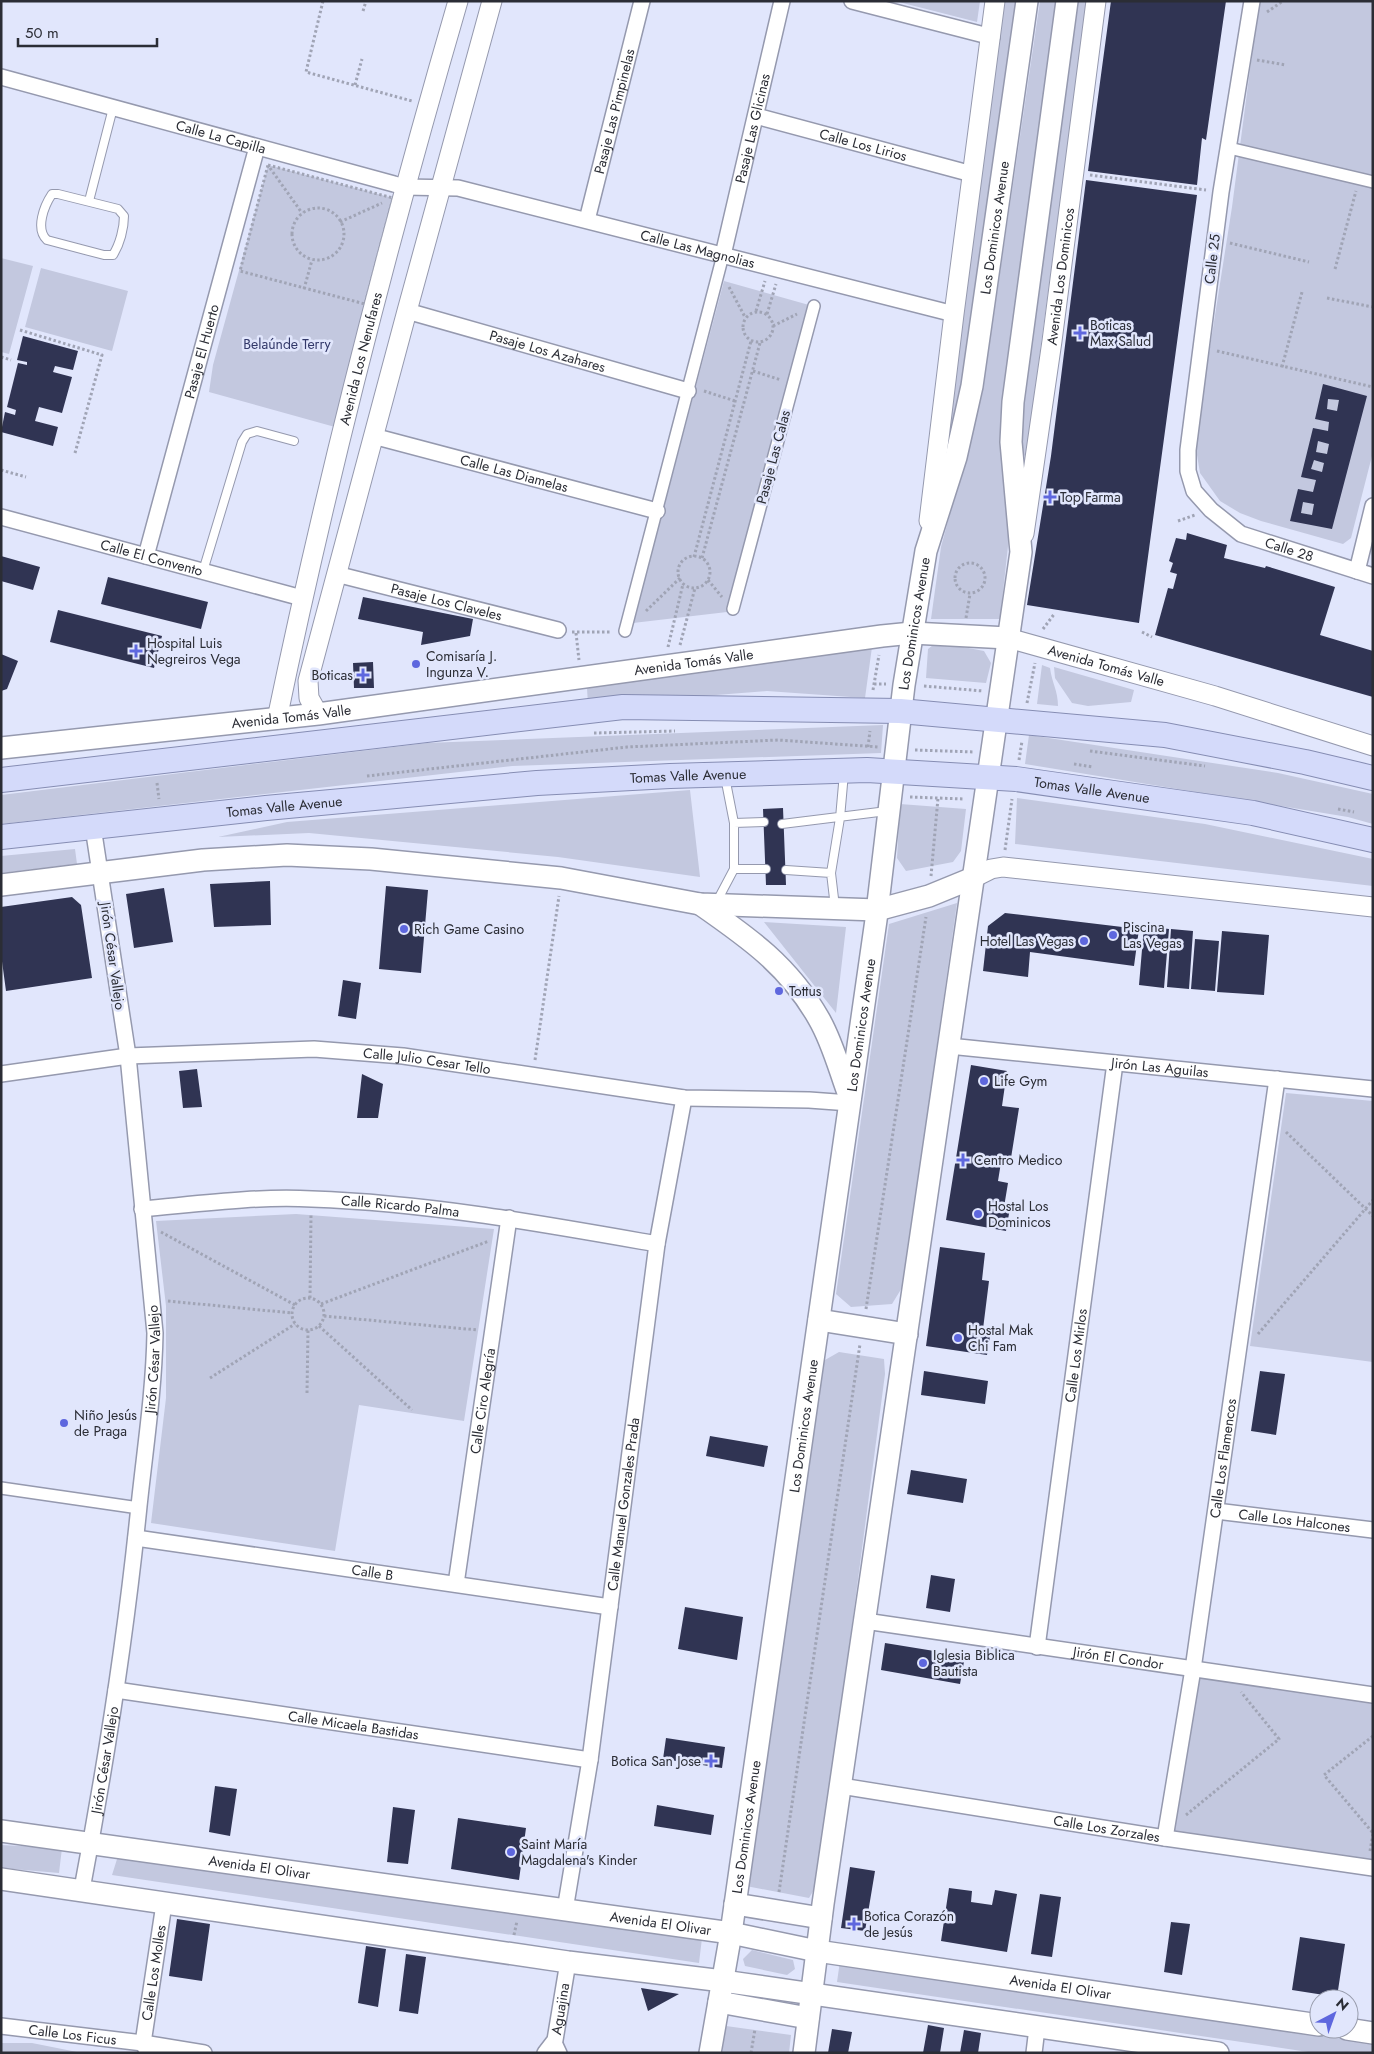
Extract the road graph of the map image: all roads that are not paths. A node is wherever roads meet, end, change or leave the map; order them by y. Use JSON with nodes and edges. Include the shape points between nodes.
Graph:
{"nodes":[{"id":1,"x":458,"y":1,"type":"edge"},
{"id":2,"x":492,"y":1,"type":"edge"},
{"id":3,"x":642,"y":1,"type":"edge"},
{"id":4,"x":782,"y":1,"type":"edge"},
{"id":5,"x":852,"y":1,"type":"edge"},
{"id":6,"x":995,"y":1,"type":"edge"},
{"id":7,"x":1027,"y":1,"type":"edge"},
{"id":8,"x":1067,"y":1,"type":"edge"},
{"id":9,"x":1096,"y":1,"type":"edge"},
{"id":10,"x":1252,"y":1,"type":"edge"},
{"id":11,"x":992,"y":37,"type":"junction"},
{"id":12,"x":1,"y":77,"type":"edge"},
{"id":13,"x":113,"y":108,"type":"junction"},
{"id":14,"x":756,"y":116,"type":"junction"},
{"id":15,"x":257,"y":147,"type":"junction"},
{"id":16,"x":1229,"y":148,"type":"junction"},
{"id":17,"x":972,"y":174,"type":"junction"},
{"id":18,"x":1373,"y":182,"type":"edge"},
{"id":19,"x":440,"y":188,"type":"junction"},
{"id":20,"x":398,"y":193,"type":"junction"},
{"id":21,"x":89,"y":201,"type":"junction"},
{"id":22,"x":587,"y":220,"type":"junction"},
{"id":23,"x":721,"y":262,"type":"junction"},
{"id":24,"x":814,"y":306,"type":"road end"},
{"id":25,"x":406,"y":311,"type":"junction"},
{"id":26,"x":954,"y":314,"type":"junction"},
{"id":27,"x":689,"y":388,"type":"junction"},
{"id":28,"x":373,"y":436,"type":"junction"},
{"id":29,"x":294,"y":441,"type":"dead end"},
{"id":30,"x":1373,"y":506,"type":"edge"},
{"id":31,"x":1212,"y":510,"type":"joint"},
{"id":32,"x":656,"y":511,"type":"junction"},
{"id":33,"x":1,"y":517,"type":"edge"},
{"id":34,"x":926,"y":551,"type":"junction"},
{"id":35,"x":1021,"y":552,"type":"junction"},
{"id":36,"x":146,"y":556,"type":"junction"},
{"id":37,"x":203,"y":572,"type":"junction"},
{"id":38,"x":1357,"y":572,"type":"junction"},
{"id":39,"x":336,"y":574,"type":"junction"},
{"id":40,"x":1373,"y":576,"type":"edge"},
{"id":41,"x":302,"y":598,"type":"junction"},
{"id":42,"x":732,"y":609,"type":"dead end"},
{"id":43,"x":558,"y":630,"type":"road end"},
{"id":44,"x":625,"y":631,"type":"road end"},
{"id":45,"x":912,"y":633,"type":"junction"},
{"id":46,"x":1008,"y":638,"type":"junction"},
{"id":47,"x":900,"y":711,"type":"junction"},
{"id":48,"x":318,"y":714,"type":"junction"},
{"id":49,"x":276,"y":719,"type":"junction"},
{"id":50,"x":996,"y":721,"type":"junction"},
{"id":51,"x":1373,"y":746,"type":"edge"},
{"id":52,"x":1,"y":748,"type":"edge"},
{"id":53,"x":844,"y":770,"type":"junction"},
{"id":54,"x":892,"y":771,"type":"junction"},
{"id":55,"x":725,"y":775,"type":"junction"},
{"id":56,"x":988,"y":776,"type":"junction"},
{"id":57,"x":1373,"y":778,"type":"edge"},
{"id":58,"x":1,"y":780,"type":"edge"},
{"id":59,"x":887,"y":811,"type":"junction"},
{"id":60,"x":840,"y":818,"type":"junction"},
{"id":61,"x":764,"y":822,"type":"dead end"},
{"id":62,"x":734,"y":823,"type":"junction"},
{"id":63,"x":782,"y":824,"type":"dead end"},
{"id":64,"x":93,"y":827,"type":"junction"},
{"id":65,"x":1,"y":837,"type":"edge"},
{"id":66,"x":1373,"y":840,"type":"edge"},
{"id":67,"x":734,"y":869,"type":"junction"},
{"id":68,"x":766,"y":869,"type":"dead end"},
{"id":69,"x":786,"y":870,"type":"dead end"},
{"id":70,"x":100,"y":873,"type":"junction"},
{"id":71,"x":831,"y":873,"type":"junction"},
{"id":72,"x":973,"y":878,"type":"junction"},
{"id":73,"x":1,"y":885,"type":"edge"},
{"id":74,"x":708,"y":904,"type":"junction"},
{"id":75,"x":1373,"y":907,"type":"edge"},
{"id":76,"x":835,"y":909,"type":"junction"},
{"id":77,"x":877,"y":910,"type":"junction"},
{"id":78,"x":949,"y":1046,"type":"junction"},
{"id":79,"x":128,"y":1056,"type":"junction"},
{"id":80,"x":1115,"y":1063,"type":"junction"},
{"id":81,"x":1,"y":1074,"type":"edge"},
{"id":82,"x":1277,"y":1079,"type":"junction"},
{"id":83,"x":1373,"y":1089,"type":"edge"},
{"id":84,"x":684,"y":1098,"type":"junction"},
{"id":85,"x":851,"y":1101,"type":"junction"},
{"id":86,"x":142,"y":1215,"type":"junction"},
{"id":87,"x":509,"y":1218,"type":"junction"},
{"id":88,"x":657,"y":1244,"type":"junction"},
{"id":89,"x":819,"y":1320,"type":"junction"},
{"id":90,"x":907,"y":1334,"type":"junction"},
{"id":91,"x":1,"y":1488,"type":"edge"},
{"id":92,"x":139,"y":1508,"type":"junction"},
{"id":93,"x":1216,"y":1512,"type":"junction"},
{"id":94,"x":1373,"y":1530,"type":"edge"},
{"id":95,"x":136,"y":1538,"type":"junction"},
{"id":96,"x":456,"y":1584,"type":"junction"},
{"id":97,"x":610,"y":1606,"type":"junction"},
{"id":98,"x":865,"y":1621,"type":"junction"},
{"id":99,"x":1036,"y":1647,"type":"junction"},
{"id":100,"x":1193,"y":1669,"type":"junction"},
{"id":101,"x":116,"y":1690,"type":"junction"},
{"id":102,"x":1373,"y":1695,"type":"edge"},
{"id":103,"x":590,"y":1760,"type":"junction"},
{"id":104,"x":841,"y":1786,"type":"junction"},
{"id":105,"x":1,"y":1831,"type":"edge"},
{"id":106,"x":1166,"y":1833,"type":"junction"},
{"id":107,"x":91,"y":1842,"type":"junction"},
{"id":108,"x":1373,"y":1868,"type":"edge"},
{"id":109,"x":1,"y":1879,"type":"edge"},
{"id":110,"x":82,"y":1889,"type":"junction"},
{"id":111,"x":164,"y":1904,"type":"junction"},
{"id":112,"x":735,"y":1904,"type":"junction"},
{"id":113,"x":565,"y":1910,"type":"junction"},
{"id":114,"x":822,"y":1918,"type":"junction"},
{"id":115,"x":731,"y":1933,"type":"junction"},
{"id":116,"x":817,"y":1951,"type":"junction"},
{"id":117,"x":568,"y":1962,"type":"junction"},
{"id":118,"x":723,"y":1981,"type":"junction"},
{"id":119,"x":812,"y":1994,"type":"junction"},
{"id":120,"x":719,"y":2002,"type":"junction"},
{"id":121,"x":808,"y":2018,"type":"junction"},
{"id":122,"x":1309,"y":2024,"type":"edge"},
{"id":123,"x":1,"y":2026,"type":"edge"},
{"id":124,"x":1037,"y":2028,"type":"junction"},
{"id":125,"x":1359,"y":2031,"type":"edge"},
{"id":126,"x":1373,"y":2033,"type":"edge"},
{"id":127,"x":558,"y":2046,"type":"edge"},
{"id":128,"x":145,"y":2048,"type":"edge"},
{"id":129,"x":204,"y":2053,"type":"edge"},
{"id":130,"x":544,"y":2053,"type":"edge"},
{"id":131,"x":710,"y":2053,"type":"edge"},
{"id":132,"x":804,"y":2053,"type":"edge"},
{"id":133,"x":1034,"y":2053,"type":"edge"},
{"id":134,"x":1218,"y":2053,"type":"edge"}],
"edges":[{"from":1,"to":20,"type":"street","name":"Avenida Los Nenufares"},
{"from":2,"to":19,"type":"street"},
{"from":3,"to":22,"type":"street","name":"Pasaje Las Pimpinelas"},
{"from":4,"to":14,"type":"street","name":"Pasaje Las Glicinas"},
{"from":5,"to":11,"type":"street"},
{"from":6,"to":11,"type":"street"},
{"from":7,"to":34,"type":"main road","name":"Los Dominicos Avenue","via":[[972,386],[956,457]]},
{"from":8,"to":35,"type":"main road","via":[[1013,402],[1011,442]]},
{"from":9,"to":35,"type":"street","name":"Avenida Los Dominicos"},
{"from":10,"to":16,"type":"street","name":"Calle 25"},
{"from":11,"to":17,"type":"street"},
{"from":12,"to":13,"type":"street","name":"Calle La Capilla"},
{"from":13,"to":15,"type":"street","name":"Calle La Capilla"},
{"from":13,"to":21,"type":"lane"},
{"from":14,"to":17,"type":"street","name":"Calle Los Lirios"},
{"from":14,"to":23,"type":"street","name":"Pasaje Las Glicinas"},
{"from":15,"to":20,"type":"street","name":"Calle La Capilla"},
{"from":15,"to":36,"type":"street","name":"Pasaje El Huerto"},
{"from":16,"to":18,"type":"street"},
{"from":16,"to":31,"type":"street","name":"Calle 25","via":[[1220,192],[1188,450],[1188,470],[1194,491]]},
{"from":17,"to":26,"type":"street"},
{"from":19,"to":20,"type":"street","name":"Calle La Capilla"},
{"from":19,"to":22,"type":"street","name":"Calle Las Magnolias","via":[[458,188]]},
{"from":19,"to":25,"type":"street"},
{"from":20,"to":41,"type":"street","name":"Avenida Los Nenufares"},
{"from":21,"to":21,"type":"lane","via":[[118,209],[124,216],[113,255],[47,240],[42,235],[40,228],[52,194]]},
{"from":22,"to":23,"type":"street","name":"Calle Las Magnolias"},
{"from":23,"to":26,"type":"street","name":"Calle Las Magnolias","via":[[774,268]]},
{"from":23,"to":27,"type":"street"},
{"from":24,"to":42,"type":"street","name":"Pasaje Las Calas"},
{"from":25,"to":27,"type":"street","name":"Pasaje Los Azahares"},
{"from":25,"to":28,"type":"street"},
{"from":26,"to":34,"type":"street"},
{"from":27,"to":32,"type":"street"},
{"from":28,"to":32,"type":"street","name":"Calle Las Diamelas"},
{"from":28,"to":39,"type":"street"},
{"from":29,"to":37,"type":"lane","via":[[256,431],[247,434]]},
{"from":30,"to":38,"type":"street"},
{"from":31,"to":38,"type":"street","name":"Calle 28","via":[[1241,534]]},
{"from":32,"to":44,"type":"street"},
{"from":33,"to":36,"type":"street","name":"Calle El Convento"},
{"from":34,"to":45,"type":"main road","name":"Los Dominicos Avenue"},
{"from":35,"to":46,"type":"main road"},
{"from":36,"to":37,"type":"street","name":"Calle El Convento"},
{"from":37,"to":41,"type":"street","name":"Calle El Convento"},
{"from":38,"to":40,"type":"street","name":"Calle 28"},
{"from":39,"to":43,"type":"street","name":"Pasaje Los Claveles"},
{"from":39,"to":48,"type":"street","via":[[308,681],[308,698]]},
{"from":41,"to":49,"type":"street","name":"Avenida Los Nenufares"},
{"from":45,"to":46,"type":"main road","name":"Avenida Tomás Valle"},
{"from":45,"to":47,"type":"main road","name":"Los Dominicos Avenue"},
{"from":45,"to":48,"type":"main road","name":"Avenida Tomás Valle"},
{"from":46,"to":50,"type":"main road"},
{"from":46,"to":51,"type":"street","name":"Avenida Tomás Valle","via":[[1215,696]]},
{"from":47,"to":50,"type":"main road"},
{"from":47,"to":54,"type":"main road","name":"Los Dominicos Avenue"},
{"from":47,"to":58,"type":"main road","via":[[623,706]]},
{"from":48,"to":49,"type":"main road","name":"Avenida Tomás Valle"},
{"from":49,"to":52,"type":"main road","name":"Avenida Tomás Valle"},
{"from":50,"to":56,"type":"main road"},
{"from":50,"to":57,"type":"main road","via":[[1165,735]]},
{"from":53,"to":54,"type":"main road","name":"Tomas Valle Avenue"},
{"from":53,"to":55,"type":"main road","name":"Tomas Valle Avenue"},
{"from":53,"to":60,"type":"lane"},
{"from":54,"to":56,"type":"main road","name":"Tomas Valle Avenue"},
{"from":54,"to":59,"type":"main road","name":"Los Dominicos Avenue"},
{"from":55,"to":62,"type":"lane"},
{"from":55,"to":64,"type":"main road","name":"Tomas Valle Avenue","via":[[536,783]]},
{"from":56,"to":66,"type":"main road","name":"Tomas Valle Avenue","via":[[1253,813]]},
{"from":56,"to":72,"type":"main road"},
{"from":59,"to":60,"type":"lane"},
{"from":59,"to":77,"type":"main road","name":"Los Dominicos Avenue"},
{"from":60,"to":63,"type":"lane"},
{"from":60,"to":71,"type":"lane"},
{"from":61,"to":62,"type":"lane"},
{"from":62,"to":67,"type":"lane"},
{"from":64,"to":65,"type":"main road","name":"Tomas Valle Avenue"},
{"from":64,"to":70,"type":"street","name":"Jirón César Vallejo"},
{"from":67,"to":68,"type":"lane"},
{"from":67,"to":74,"type":"lane"},
{"from":69,"to":71,"type":"lane"},
{"from":70,"to":73,"type":"main road"},
{"from":70,"to":74,"type":"main road","via":[[203,860],[287,854],[561,878]]},
{"from":70,"to":79,"type":"street","name":"Jirón César Vallejo"},
{"from":71,"to":76,"type":"lane"},
{"from":72,"to":75,"type":"street","via":[[1003,867]]},
{"from":72,"to":77,"type":"main road","via":[[929,896]]},
{"from":72,"to":78,"type":"main road"},
{"from":74,"to":76,"type":"main road"},
{"from":74,"to":85,"type":"main road","via":[[788,973],[820,1020]]},
{"from":76,"to":77,"type":"main road"},
{"from":77,"to":85,"type":"main road","name":"Los Dominicos Avenue"},
{"from":78,"to":80,"type":"street","name":"Jirón Las Aguilas"},
{"from":78,"to":90,"type":"main road"},
{"from":79,"to":81,"type":"street","name":"Calle Julio Cesar Tello"},
{"from":79,"to":84,"type":"street","name":"Calle Julio Cesar Tello","via":[[314,1049],[403,1056]]},
{"from":79,"to":86,"type":"street","name":"Jirón César Vallejo"},
{"from":80,"to":82,"type":"street","name":"Jirón Las Aguilas"},
{"from":80,"to":99,"type":"street","name":"Calle Los Mirlos"},
{"from":82,"to":83,"type":"street","name":"Jirón Las Aguilas"},
{"from":82,"to":93,"type":"street","name":"Calle Los Flamencos"},
{"from":84,"to":85,"type":"street","name":"Calle Julio Cesar Tello"},
{"from":84,"to":88,"type":"street","name":"Calle Manuel Gonzales Prada"},
{"from":85,"to":89,"type":"main road","name":"Los Dominicos Avenue"},
{"from":86,"to":87,"type":"street","name":"Calle Ricardo Palma","via":[[276,1199],[311,1198]]},
{"from":86,"to":92,"type":"street","name":"Jirón César Vallejo","via":[[153,1300],[154,1369]]},
{"from":87,"to":88,"type":"street","name":"Calle Ricardo Palma"},
{"from":87,"to":96,"type":"street","name":"Calle Ciro Alegría"},
{"from":88,"to":97,"type":"street","name":"Calle Manuel Gonzales Prada"},
{"from":89,"to":90,"type":"main road"},
{"from":89,"to":112,"type":"main road","name":"Los Dominicos Avenue"},
{"from":90,"to":98,"type":"main road"},
{"from":91,"to":92,"type":"street"},
{"from":92,"to":95,"type":"street","name":"Jirón César Vallejo"},
{"from":93,"to":94,"type":"street","name":"Calle Los Halcones"},
{"from":93,"to":100,"type":"street","name":"Calle Los Flamencos"},
{"from":95,"to":96,"type":"street","name":"Calle B"},
{"from":95,"to":101,"type":"street","name":"Jirón César Vallejo"},
{"from":96,"to":97,"type":"street","name":"Calle B"},
{"from":97,"to":103,"type":"street","name":"Calle Manuel Gonzales Prada"},
{"from":98,"to":99,"type":"street","name":"Jirón El Condor"},
{"from":98,"to":104,"type":"main road"},
{"from":99,"to":100,"type":"street","name":"Jirón El Condor"},
{"from":100,"to":102,"type":"street","name":"Jirón El Condor"},
{"from":100,"to":106,"type":"street","name":"Calle Los Flamencos"},
{"from":101,"to":103,"type":"street","name":"Calle Micaela Bastidas"},
{"from":101,"to":107,"type":"street","name":"Jirón César Vallejo"},
{"from":103,"to":113,"type":"street","name":"Calle Manuel Gonzales Prada"},
{"from":104,"to":106,"type":"street","name":"Calle Los Zorzales"},
{"from":104,"to":114,"type":"main road"},
{"from":105,"to":107,"type":"main road","name":"Avenida El Olivar"},
{"from":106,"to":108,"type":"street","name":"Calle Los Zorzales"},
{"from":107,"to":110,"type":"street","name":"Jirón César Vallejo"},
{"from":107,"to":113,"type":"main road","name":"Avenida El Olivar"},
{"from":109,"to":110,"type":"main road"},
{"from":110,"to":111,"type":"main road"},
{"from":111,"to":117,"type":"main road"},
{"from":111,"to":128,"type":"street","name":"Calle Los Molles"},
{"from":112,"to":114,"type":"main road"},
{"from":112,"to":115,"type":"main road","name":"Los Dominicos Avenue"},
{"from":113,"to":115,"type":"main road","name":"Avenida El Olivar"},
{"from":114,"to":116,"type":"main road"},
{"from":115,"to":116,"type":"main road","name":"Avenida El Olivar"},
{"from":115,"to":118,"type":"main road","name":"Los Dominicos Avenue"},
{"from":116,"to":119,"type":"main road"},
{"from":116,"to":122,"type":"main road","name":"Avenida El Olivar"},
{"from":117,"to":118,"type":"main road"},
{"from":117,"to":127,"type":"street","name":"Aguajina"},
{"from":118,"to":119,"type":"main road"},
{"from":118,"to":120,"type":"main road","name":"Los Dominicos Avenue"},
{"from":119,"to":121,"type":"main road"},
{"from":119,"to":124,"type":"main road"},
{"from":120,"to":121,"type":"main road"},
{"from":120,"to":131,"type":"main road","name":"Los Dominicos Avenue"},
{"from":121,"to":132,"type":"main road"},
{"from":123,"to":128,"type":"street","name":"Calle Los Ficus"},
{"from":124,"to":133,"type":"street"},
{"from":124,"to":134,"type":"main road"},
{"from":125,"to":126,"type":"main road"},
{"from":127,"to":130,"type":"street","name":"Aguajina"},
{"from":128,"to":129,"type":"street","name":"Calle Los Ficus"}]}
